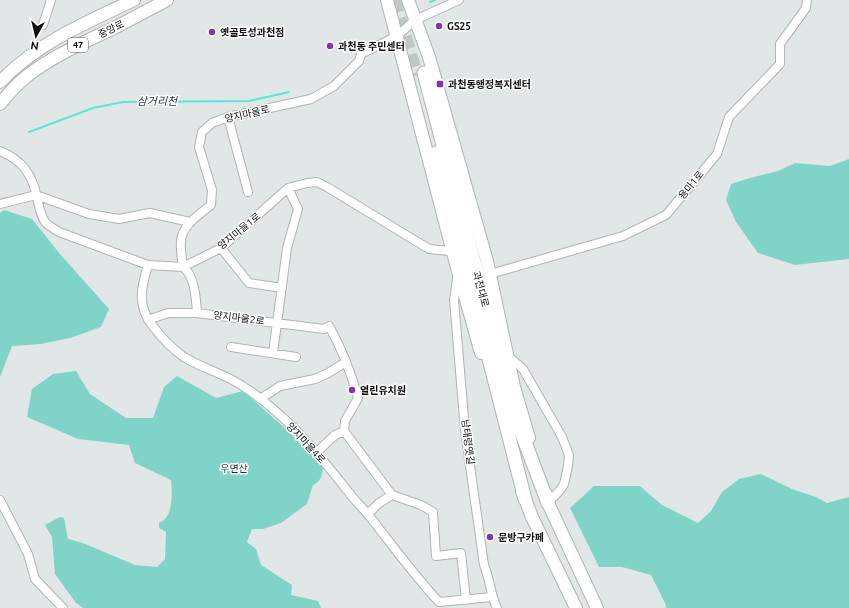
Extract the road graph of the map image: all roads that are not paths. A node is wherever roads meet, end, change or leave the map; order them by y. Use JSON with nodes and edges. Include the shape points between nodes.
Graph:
{"nodes":[{"id":1,"x":51,"y":0,"type":"edge"},
{"id":2,"x":134,"y":0,"type":"edge"},
{"id":3,"x":167,"y":0,"type":"edge"},
{"id":4,"x":387,"y":0,"type":"edge"},
{"id":5,"x":408,"y":0,"type":"edge"},
{"id":6,"x":459,"y":0,"type":"edge"},
{"id":7,"x":807,"y":0,"type":"edge"},
{"id":8,"x":415,"y":20,"type":"junction"},
{"id":9,"x":43,"y":25,"type":"dead end"},
{"id":10,"x":396,"y":36,"type":"junction"},
{"id":11,"x":0,"y":82,"type":"edge"},
{"id":12,"x":0,"y":104,"type":"edge"},
{"id":13,"x":228,"y":117,"type":"junction"},
{"id":14,"x":0,"y":151,"type":"edge"},
{"id":15,"x":288,"y":188,"type":"junction"},
{"id":16,"x":248,"y":192,"type":"dead end"},
{"id":17,"x":36,"y":195,"type":"junction"},
{"id":18,"x":0,"y":204,"type":"edge"},
{"id":19,"x":190,"y":222,"type":"junction"},
{"id":20,"x":221,"y":248,"type":"junction"},
{"id":21,"x":455,"y":258,"type":"junction"},
{"id":22,"x":148,"y":265,"type":"junction"},
{"id":23,"x":183,"y":267,"type":"junction"},
{"id":24,"x":490,"y":274,"type":"junction"},
{"id":25,"x":460,"y":276,"type":"junction"},
{"id":26,"x":282,"y":288,"type":"junction"},
{"id":27,"x":197,"y":313,"type":"junction"},
{"id":28,"x":148,"y":320,"type":"junction"},
{"id":29,"x":277,"y":322,"type":"junction"},
{"id":30,"x":231,"y":347,"type":"dead end"},
{"id":31,"x":273,"y":353,"type":"junction"},
{"id":32,"x":508,"y":356,"type":"junction"},
{"id":33,"x":296,"y":357,"type":"dead end"},
{"id":34,"x":346,"y":362,"type":"junction"},
{"id":35,"x":260,"y":399,"type":"junction"},
{"id":36,"x":344,"y":431,"type":"junction"},
{"id":37,"x":317,"y":452,"type":"junction"},
{"id":38,"x":392,"y":495,"type":"junction"},
{"id":39,"x":525,"y":498,"type":"junction"},
{"id":40,"x":0,"y":500,"type":"edge"},
{"id":41,"x":548,"y":503,"type":"junction"},
{"id":42,"x":368,"y":514,"type":"junction"},
{"id":43,"x":492,"y":597,"type":"junction"},
{"id":44,"x":466,"y":600,"type":"junction"},
{"id":45,"x":439,"y":605,"type":"edge"},
{"id":46,"x":63,"y":608,"type":"edge"},
{"id":47,"x":497,"y":608,"type":"edge"},
{"id":48,"x":576,"y":608,"type":"edge"},
{"id":49,"x":597,"y":608,"type":"edge"}],
"edges":[{"from":1,"to":9,"type":"street"},
{"from":2,"to":11,"type":"main road","name":"중앙로","via":[[55,39],[32,54]]},
{"from":3,"to":12,"type":"main road","name":"중앙로","number":"47","via":[[70,48],[44,64],[26,76]]},
{"from":4,"to":10,"type":"main road"},
{"from":5,"to":8,"type":"main road"},
{"from":6,"to":8,"type":"street","name":"양지마을로"},
{"from":7,"to":24,"type":"street","name":"용마1로","via":[[806,8],[780,44],[780,64],[729,117],[717,154],[666,215],[623,236]]},
{"from":8,"to":10,"type":"street","name":"양지마을로"},
{"from":8,"to":24,"type":"main road","via":[[429,57]]},
{"from":10,"to":13,"type":"street","name":"양지마을로","via":[[361,54],[359,61],[334,86],[311,99]]},
{"from":10,"to":21,"type":"main road"},
{"from":13,"to":16,"type":"street"},
{"from":13,"to":19,"type":"street","name":"양지마을로","via":[[212,123],[202,132],[199,147],[212,190],[211,205]]},
{"from":14,"to":17,"type":"street","name":"양지마을1로","via":[[12,156],[28,172]]},
{"from":15,"to":20,"type":"street","name":"양지마을1로"},
{"from":15,"to":21,"type":"street","name":"양지마을1로","via":[[317,182],[429,249],[449,251]]},
{"from":15,"to":26,"type":"street","via":[[298,209],[287,248]]},
{"from":17,"to":18,"type":"street"},
{"from":17,"to":19,"type":"street","via":[[89,214],[119,219],[150,213]]},
{"from":17,"to":22,"type":"street","name":"양지마을1로","via":[[40,212],[47,223],[59,232]]},
{"from":19,"to":23,"type":"street","name":"양지마을로","via":[[181,240]]},
{"from":20,"to":23,"type":"street","name":"양지마을1로"},
{"from":20,"to":26,"type":"street","via":[[249,283]]},
{"from":21,"to":25,"type":"main road"},
{"from":22,"to":23,"type":"street","name":"양지마을1로"},
{"from":22,"to":28,"type":"street","name":"양지마을4로","via":[[141,287],[142,306]]},
{"from":23,"to":27,"type":"street","via":[[196,292]]},
{"from":24,"to":32,"type":"main road"},
{"from":25,"to":39,"type":"main road","via":[[516,478]]},
{"from":25,"to":43,"type":"street","name":"남태령옛길","via":[[457,279],[454,300],[465,430],[484,565]]},
{"from":26,"to":29,"type":"street"},
{"from":27,"to":28,"type":"street","name":"양지마을2로","via":[[168,313]]},
{"from":27,"to":29,"type":"street","name":"양지마을2로"},
{"from":28,"to":35,"type":"street","name":"양지마을4로","via":[[167,343],[185,358],[223,374]]},
{"from":29,"to":31,"type":"street"},
{"from":29,"to":34,"type":"street","name":"양지마을2로","via":[[324,329],[329,326]]},
{"from":30,"to":31,"type":"street"},
{"from":31,"to":33,"type":"street"},
{"from":32,"to":41,"type":"main road","via":[[514,387]]},
{"from":32,"to":41,"type":"street","via":[[524,369],[562,437],[569,455],[564,484]]},
{"from":34,"to":35,"type":"street","via":[[314,379],[280,386]]},
{"from":34,"to":36,"type":"street","via":[[358,398],[346,421]]},
{"from":35,"to":37,"type":"street","name":"양지마을4로"},
{"from":36,"to":37,"type":"street","via":[[335,435]]},
{"from":36,"to":38,"type":"street"},
{"from":37,"to":42,"type":"street","name":"양지마을4로"},
{"from":38,"to":42,"type":"street","via":[[378,503]]},
{"from":38,"to":44,"type":"street","via":[[433,512],[436,556],[461,553]]},
{"from":39,"to":41,"type":"highway","name":"과천대로","via":[[459,246],[420,74],[514,413]]},
{"from":39,"to":48,"type":"main road"},
{"from":40,"to":46,"type":"street","via":[[28,554],[35,579]]},
{"from":41,"to":49,"type":"main road"},
{"from":42,"to":45,"type":"street","name":"양지마을4로"},
{"from":43,"to":44,"type":"street","name":"양지마을4로"},
{"from":43,"to":47,"type":"street","name":"남태령옛길"},
{"from":44,"to":45,"type":"street","name":"양지마을4로"}]}
